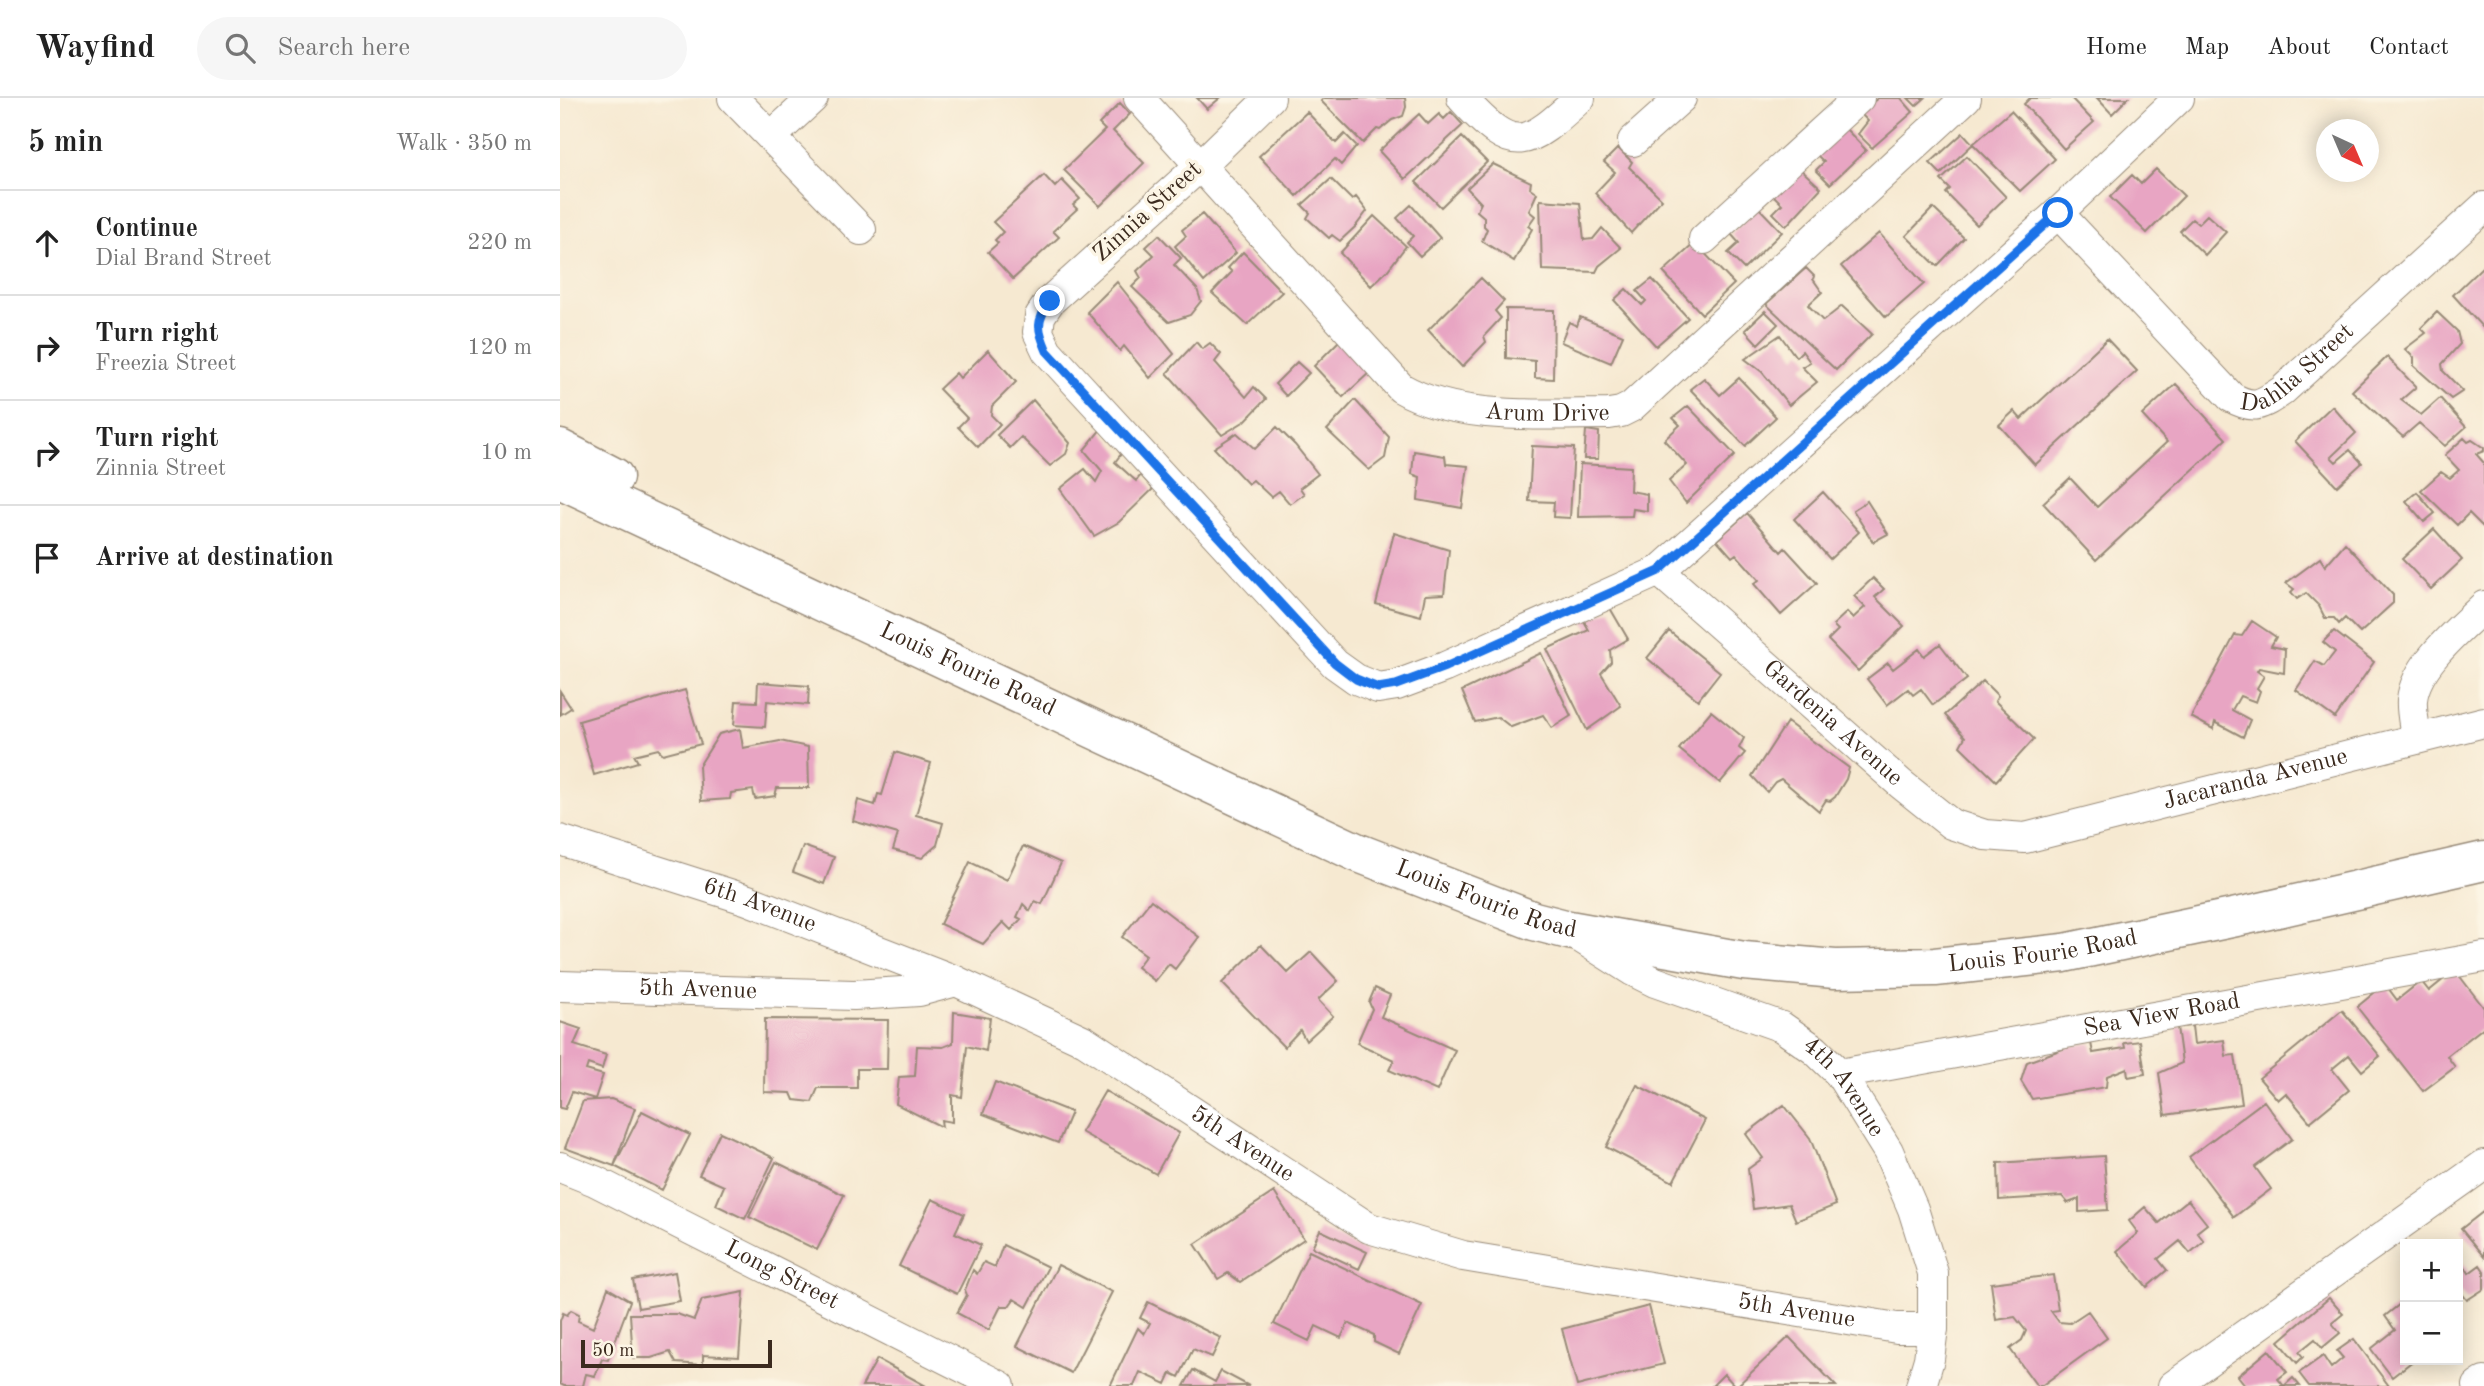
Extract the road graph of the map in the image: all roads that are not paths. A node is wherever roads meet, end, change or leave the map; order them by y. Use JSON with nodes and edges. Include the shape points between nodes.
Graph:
{"nodes":[{"id":1,"x":733,"y":98,"type":"edge"},
{"id":2,"x":813,"y":98,"type":"edge"},
{"id":3,"x":1139,"y":98,"type":"edge"},
{"id":4,"x":1270,"y":98,"type":"edge"},
{"id":5,"x":1462,"y":98,"type":"edge"},
{"id":6,"x":1580,"y":98,"type":"edge"},
{"id":7,"x":1681,"y":98,"type":"edge"},
{"id":8,"x":1859,"y":98,"type":"edge"},
{"id":9,"x":1966,"y":98,"type":"edge"},
{"id":10,"x":2179,"y":98,"type":"edge"},
{"id":11,"x":772,"y":136,"type":"junction"},
{"id":12,"x":1633,"y":141,"type":"dead end"},
{"id":13,"x":1201,"y":165,"type":"junction"},
{"id":14,"x":2484,"y":207,"type":"edge"},
{"id":15,"x":2058,"y":213,"type":"junction"},
{"id":16,"x":862,"y":230,"type":"dead end"},
{"id":17,"x":1704,"y":239,"type":"dead end"},
{"id":18,"x":560,"y":449,"type":"edge"},
{"id":19,"x":560,"y":479,"type":"edge"},
{"id":20,"x":1659,"y":571,"type":"junction"},
{"id":21,"x":2484,"y":606,"type":"edge"},
{"id":22,"x":2484,"y":722,"type":"edge"},
{"id":23,"x":2416,"y":738,"type":"junction"},
{"id":24,"x":2025,"y":838,"type":"joint"},
{"id":25,"x":560,"y":841,"type":"edge"},
{"id":26,"x":1356,"y":852,"type":"junction"},
{"id":27,"x":2484,"y":860,"type":"edge"},
{"id":28,"x":1569,"y":930,"type":"junction"},
{"id":29,"x":2484,"y":957,"type":"edge"},
{"id":30,"x":956,"y":981,"type":"junction"},
{"id":31,"x":560,"y":986,"type":"edge"},
{"id":32,"x":1840,"y":1074,"type":"junction"},
{"id":33,"x":2484,"y":1165,"type":"edge"},
{"id":34,"x":560,"y":1167,"type":"edge"},
{"id":35,"x":1933,"y":1328,"type":"junction"},
{"id":36,"x":2484,"y":1382,"type":"edge"},
{"id":37,"x":1000,"y":1386,"type":"edge"},
{"id":38,"x":1921,"y":1386,"type":"edge"},
{"id":39,"x":2173,"y":1386,"type":"edge"},
{"id":40,"x":2478,"y":1386,"type":"edge"}],
"edges":[{"from":1,"to":11,"type":"street"},
{"from":2,"to":11,"type":"street"},
{"from":3,"to":13,"type":"street","name":"Arum Drive"},
{"from":4,"to":13,"type":"street","name":"Zinnia Street"},
{"from":5,"to":6,"type":"street","via":[[1485,124],[1522,140],[1544,131]]},
{"from":7,"to":12,"type":"street"},
{"from":8,"to":17,"type":"street"},
{"from":9,"to":13,"type":"street","name":"Arum Drive","via":[[1631,407],[1609,414],[1487,413],[1416,397],[1401,388]]},
{"from":10,"to":15,"type":"street"},
{"from":11,"to":16,"type":"street"},
{"from":13,"to":20,"type":"street","name":"Zinnia Street","via":[[1060,290],[1040,316],[1038,332],[1047,351],[1335,663],[1378,688],[1396,685]]},
{"from":14,"to":15,"type":"street","name":"Dahlia Street","via":[[2282,391],[2253,405],[2231,397]]},
{"from":15,"to":20,"type":"street"},
{"from":18,"to":26,"type":"main road"},
{"from":19,"to":26,"type":"main road","name":"Louis Fourie Road"},
{"from":20,"to":24,"type":"street","name":"Gardenia Avenue","via":[[1900,785],[1951,824],[1985,835]]},
{"from":21,"to":23,"type":"street","via":[[2419,677],[2412,699]]},
{"from":22,"to":23,"type":"street","name":"Jacaranda Avenue"},
{"from":23,"to":24,"type":"street","name":"Jacaranda Avenue"},
{"from":25,"to":30,"type":"street","name":"6th Avenue","via":[[748,900]]},
{"from":26,"to":28,"type":"main road","name":"Louis Fourie Road","via":[[1534,921]]},
{"from":27,"to":28,"type":"main road","name":"Louis Fourie Road","via":[[2064,953],[1935,967],[1835,969],[1744,961]]},
{"from":28,"to":32,"type":"street","name":"4th Avenue","via":[[1655,982],[1782,1027]]},
{"from":29,"to":32,"type":"street","name":"Sea View Road"},
{"from":30,"to":31,"type":"street","name":"5th Avenue","via":[[919,991],[854,995]]},
{"from":30,"to":35,"type":"street","name":"5th Avenue","via":[[1085,1041],[1369,1228],[1463,1256],[1897,1328]]},
{"from":32,"to":35,"type":"street","name":"4th Avenue","via":[[1888,1151],[1913,1209],[1933,1273]]},
{"from":33,"to":39,"type":"street"},
{"from":34,"to":37,"type":"street","name":"Long Street"},
{"from":35,"to":38,"type":"street","name":"4th Avenue"},
{"from":36,"to":40,"type":"street"}]}
